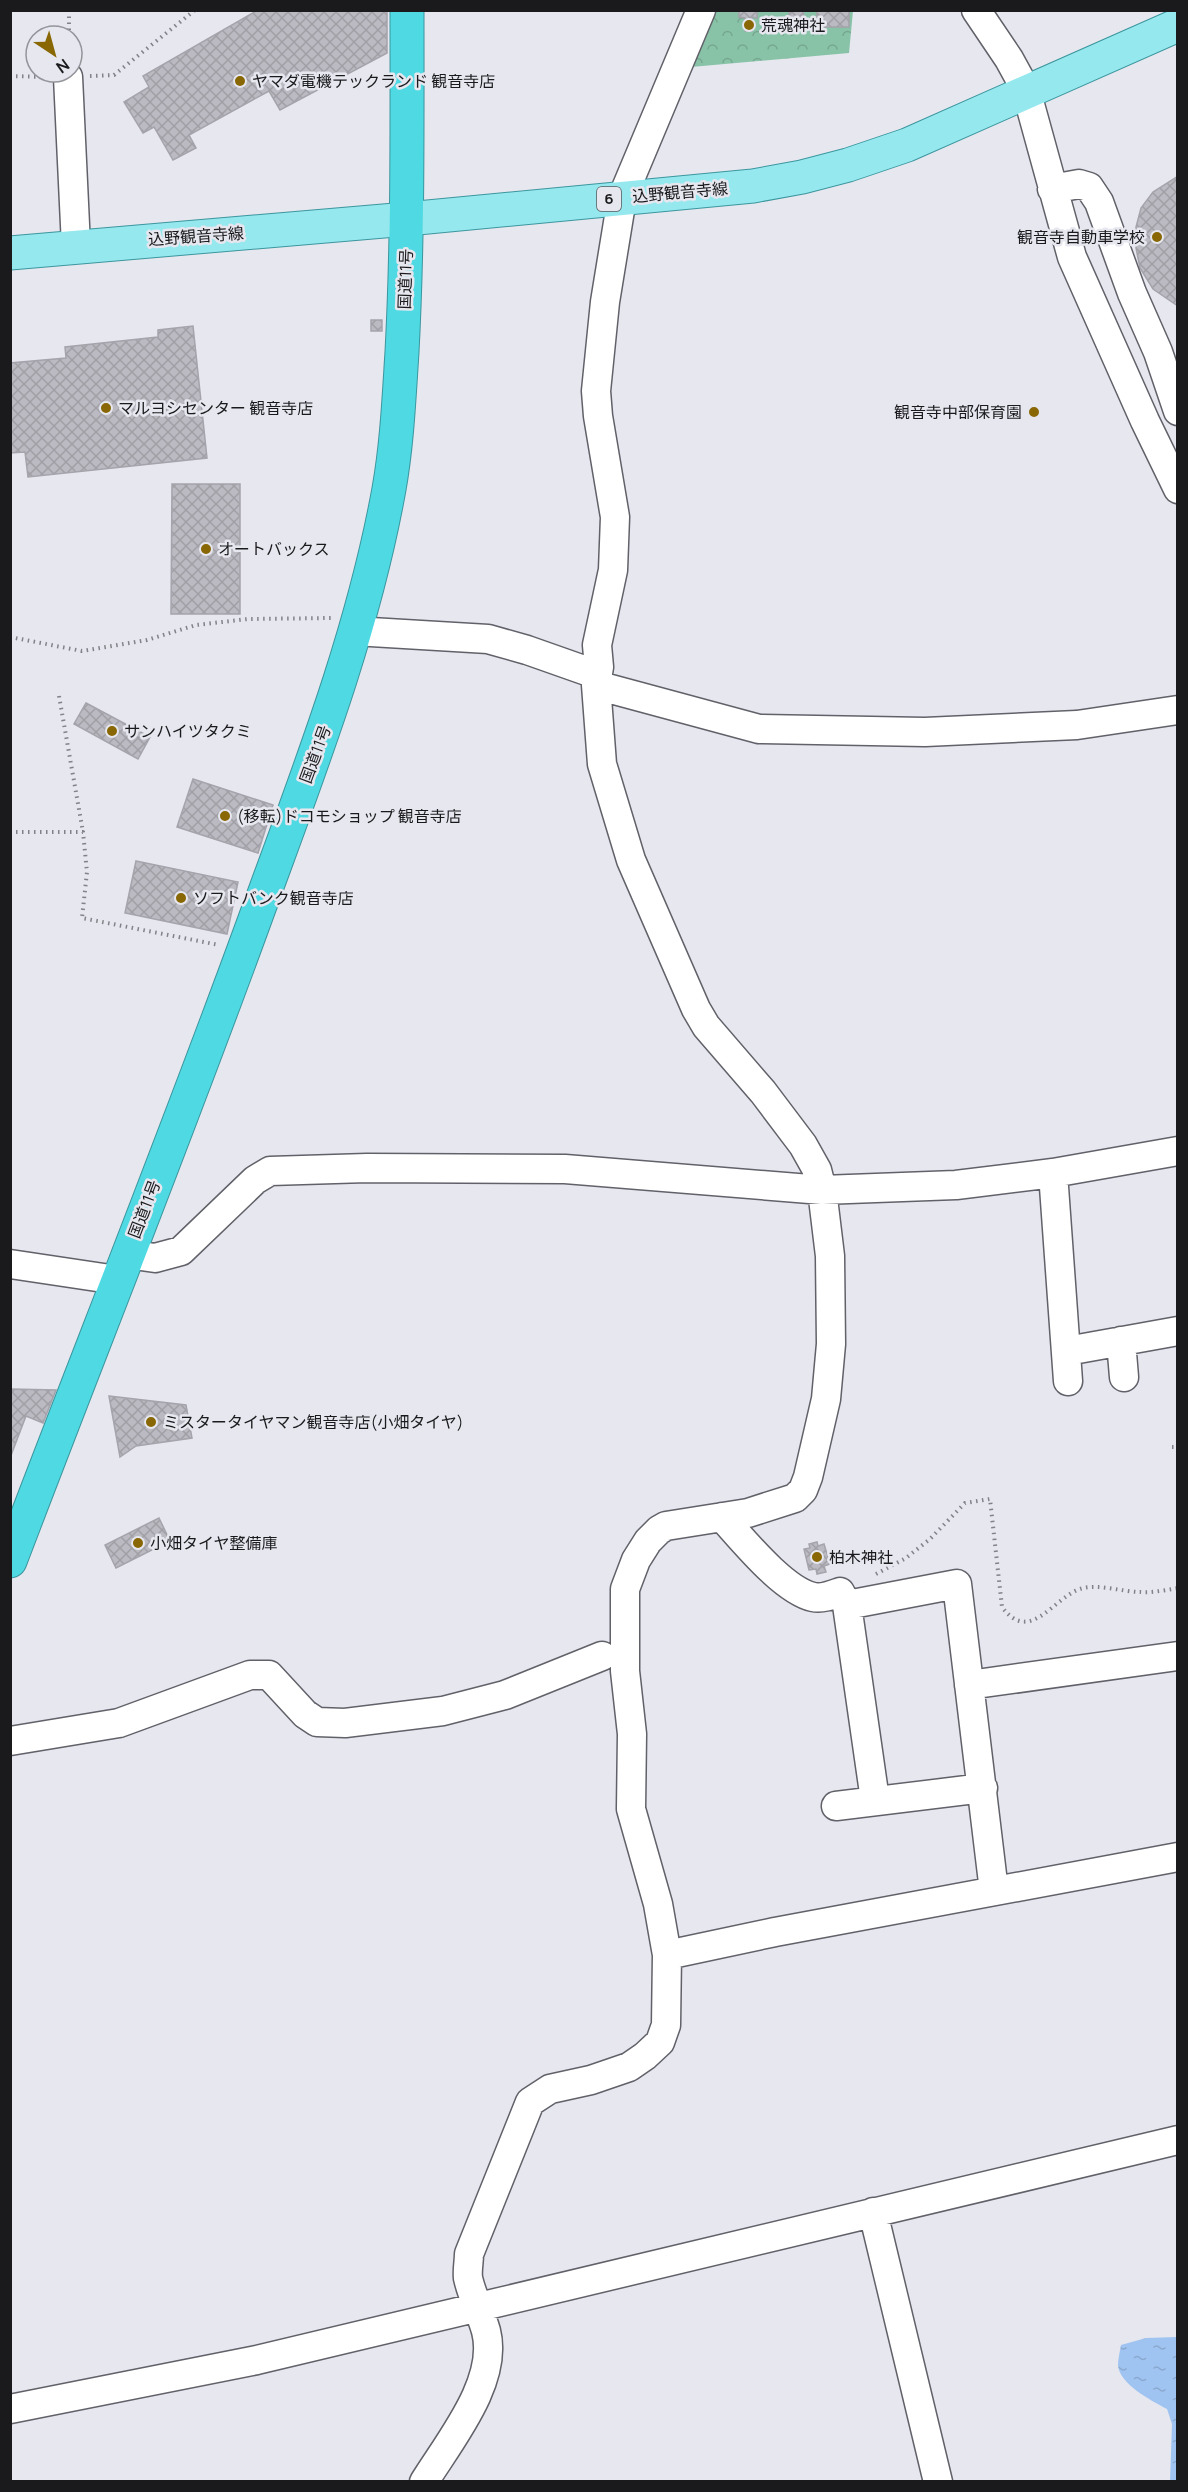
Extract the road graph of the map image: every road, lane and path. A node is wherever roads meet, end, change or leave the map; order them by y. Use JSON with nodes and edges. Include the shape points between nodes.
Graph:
{"nodes":[{"id":1,"x":195,"y":10,"type":"edge"},
{"id":2,"x":407,"y":10,"type":"edge"},
{"id":3,"x":701,"y":10,"type":"edge"},
{"id":4,"x":976,"y":10,"type":"edge"},
{"id":5,"x":1178,"y":25,"type":"edge"},
{"id":6,"x":84,"y":76,"type":"edge"},
{"id":7,"x":68,"y":84,"type":"edge"},
{"id":8,"x":1026,"y":90,"type":"junction"},
{"id":9,"x":1052,"y":189,"type":"junction"},
{"id":10,"x":622,"y":198,"type":"junction"},
{"id":11,"x":408,"y":219,"type":"junction"},
{"id":12,"x":76,"y":246,"type":"junction"},
{"id":13,"x":10,"y":253,"type":"edge"},
{"id":14,"x":1178,"y":411,"type":"edge"},
{"id":15,"x":1178,"y":489,"type":"edge"},
{"id":16,"x":356,"y":625,"type":"junction"},
{"id":17,"x":10,"y":636,"type":"edge"},
{"id":18,"x":597,"y":680,"type":"junction"},
{"id":19,"x":59,"y":696,"type":"dead end"},
{"id":20,"x":1178,"y":710,"type":"edge"},
{"id":21,"x":10,"y":831,"type":"edge"},
{"id":22,"x":83,"y":832,"type":"junction"},
{"id":23,"x":244,"y":950,"type":"junction"},
{"id":24,"x":1178,"y":1151,"type":"edge"},
{"id":25,"x":1053,"y":1173,"type":"junction"},
{"id":26,"x":822,"y":1190,"type":"junction"},
{"id":27,"x":10,"y":1264,"type":"edge"},
{"id":28,"x":122,"y":1267,"type":"junction"},
{"id":29,"x":1178,"y":1331,"type":"edge"},
{"id":30,"x":1121,"y":1341,"type":"junction"},
{"id":31,"x":1067,"y":1351,"type":"junction"},
{"id":32,"x":1124,"y":1377,"type":"dead end"},
{"id":33,"x":1068,"y":1381,"type":"dead end"},
{"id":34,"x":1172,"y":1447,"type":"dead end"},
{"id":35,"x":1178,"y":1448,"type":"edge"},
{"id":36,"x":722,"y":1517,"type":"junction"},
{"id":37,"x":10,"y":1561,"type":"edge"},
{"id":38,"x":875,"y":1575,"type":"dead end"},
{"id":39,"x":1178,"y":1588,"type":"edge"},
{"id":40,"x":847,"y":1605,"type":"junction"},
{"id":41,"x":602,"y":1656,"type":"dead end"},
{"id":42,"x":1178,"y":1656,"type":"edge"},
{"id":43,"x":969,"y":1685,"type":"junction"},
{"id":44,"x":10,"y":1741,"type":"edge"},
{"id":45,"x":983,"y":1788,"type":"junction"},
{"id":46,"x":875,"y":1800,"type":"junction"},
{"id":47,"x":836,"y":1806,"type":"dead end"},
{"id":48,"x":1178,"y":1857,"type":"edge"},
{"id":49,"x":994,"y":1892,"type":"junction"},
{"id":50,"x":667,"y":1955,"type":"junction"},
{"id":51,"x":1178,"y":2140,"type":"edge"},
{"id":52,"x":873,"y":2212,"type":"junction"},
{"id":53,"x":477,"y":2309,"type":"junction"},
{"id":54,"x":10,"y":2409,"type":"edge"},
{"id":55,"x":424,"y":2481,"type":"edge"},
{"id":56,"x":938,"y":2481,"type":"edge"}],
"edges":[{"from":1,"to":6,"type":"path","via":[[114,75]]},
{"from":2,"to":11,"type":"highway","name":"国道11号"},
{"from":3,"to":10,"type":"street"},
{"from":4,"to":8,"type":"street"},
{"from":5,"to":8,"type":"main road","name":"込野観音寺線","number":"6"},
{"from":7,"to":12,"type":"street"},
{"from":8,"to":9,"type":"street"},
{"from":8,"to":10,"type":"main road","name":"込野観音寺線","number":"6","via":[[907,145],[848,165],[753,186]]},
{"from":9,"to":14,"type":"street","via":[[1079,184],[1089,187],[1099,202]]},
{"from":9,"to":15,"type":"street","via":[[1072,257]]},
{"from":10,"to":11,"type":"main road","name":"込野観音寺線","number":"6"},
{"from":10,"to":18,"type":"street","via":[[596,390],[615,517],[613,570],[597,645]]},
{"from":11,"to":12,"type":"main road","name":"込野観音寺線","number":"6"},
{"from":11,"to":16,"type":"highway","name":"国道11号","via":[[396,443],[389,491]]},
{"from":12,"to":13,"type":"main road","name":"込野観音寺線","number":"6"},
{"from":16,"to":17,"type":"path","via":[[248,619],[196,625],[147,640],[82,651]]},
{"from":16,"to":18,"type":"street","via":[[488,639],[527,650]]},
{"from":16,"to":23,"type":"highway","name":"国道11号","via":[[323,734]]},
{"from":18,"to":20,"type":"street","via":[[759,729],[925,732],[1065,726]]},
{"from":18,"to":26,"type":"street","via":[[602,764],[631,860],[696,1009],[803,1145],[817,1170]]},
{"from":19,"to":22,"type":"path"},
{"from":21,"to":22,"type":"path"},
{"from":22,"to":23,"type":"path","via":[[87,872],[82,918]]},
{"from":23,"to":28,"type":"highway","name":"国道11号"},
{"from":24,"to":25,"type":"street"},
{"from":25,"to":26,"type":"street","via":[[956,1185]]},
{"from":25,"to":31,"type":"street"},
{"from":26,"to":28,"type":"street","via":[[565,1169],[270,1171],[255,1180],[181,1251]]},
{"from":26,"to":36,"type":"street","via":[[830,1256],[831,1344],[826,1399],[808,1477],[795,1498]]},
{"from":27,"to":28,"type":"street"},
{"from":28,"to":37,"type":"highway","name":"国道11号"},
{"from":29,"to":30,"type":"street"},
{"from":30,"to":31,"type":"street"},
{"from":30,"to":32,"type":"street"},
{"from":31,"to":33,"type":"street"},
{"from":34,"to":35,"type":"path"},
{"from":36,"to":40,"type":"street","via":[[800,1593],[815,1598],[840,1592]]},
{"from":36,"to":50,"type":"street","via":[[658,1530],[636,1560],[625,1589],[625,1671],[632,1734],[631,1809],[658,1904]]},
{"from":38,"to":39,"type":"path","via":[[930,1539],[965,1503],[990,1499],[1002,1607],[1018,1621],[1039,1618],[1082,1588],[1143,1593]]},
{"from":40,"to":43,"type":"street","via":[[957,1584]]},
{"from":40,"to":46,"type":"street"},
{"from":41,"to":44,"type":"street","via":[[505,1695],[443,1711],[381,1720],[317,1722],[269,1676],[249,1675],[119,1723]]},
{"from":42,"to":43,"type":"street"},
{"from":43,"to":45,"type":"street"},
{"from":45,"to":46,"type":"street"},
{"from":45,"to":49,"type":"street"},
{"from":46,"to":47,"type":"street"},
{"from":48,"to":49,"type":"street"},
{"from":49,"to":50,"type":"street"},
{"from":50,"to":53,"type":"street","via":[[666,2025],[660,2042],[629,2067],[550,2089],[530,2102],[469,2254],[468,2277]]},
{"from":51,"to":52,"type":"street"},
{"from":52,"to":53,"type":"street"},
{"from":52,"to":56,"type":"street"},
{"from":53,"to":54,"type":"street","via":[[257,2360]]},
{"from":53,"to":55,"type":"street","via":[[488,2344],[489,2361],[483,2383]]}]}
